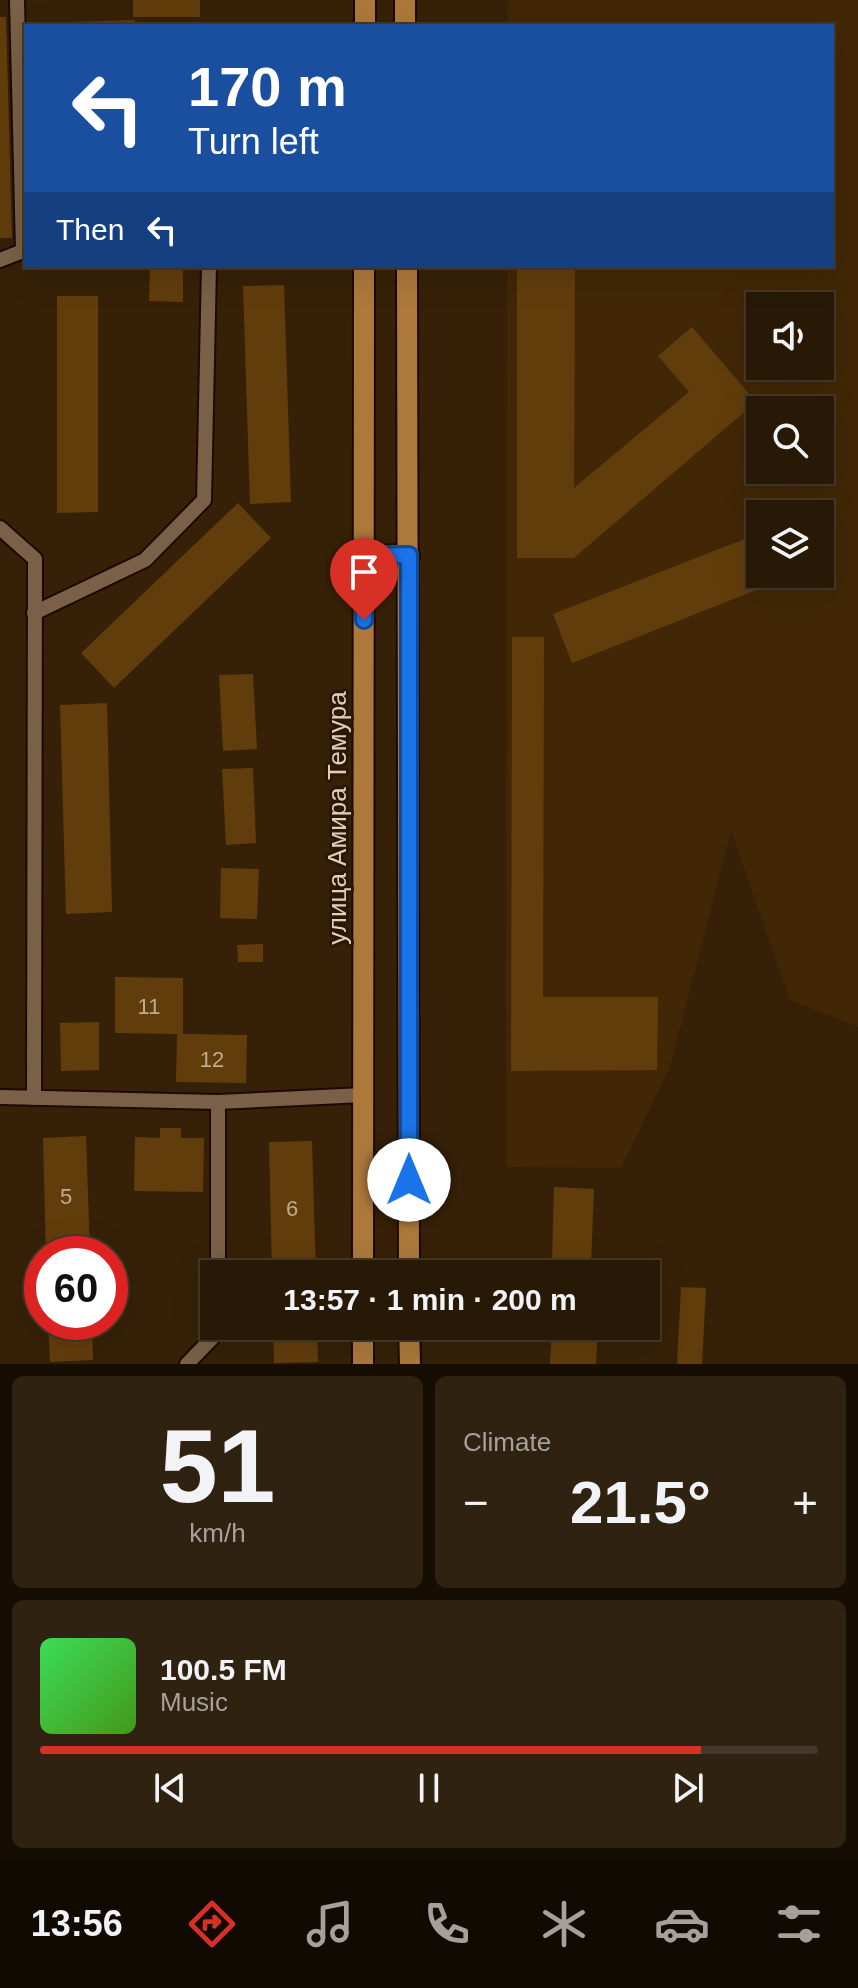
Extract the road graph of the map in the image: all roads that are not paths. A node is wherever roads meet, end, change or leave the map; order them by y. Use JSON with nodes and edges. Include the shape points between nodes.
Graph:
{"nodes":[{"id":1,"x":17,"y":0,"type":"edge"},
{"id":2,"x":365,"y":0,"type":"edge"},
{"id":3,"x":405,"y":0,"type":"edge"},
{"id":4,"x":365,"y":24,"type":"edge"},
{"id":5,"x":405,"y":24,"type":"edge"},
{"id":6,"x":24,"y":251,"type":"edge"},
{"id":7,"x":0,"y":260,"type":"edge"},
{"id":8,"x":209,"y":268,"type":"edge"},
{"id":9,"x":364,"y":268,"type":"edge"},
{"id":10,"x":407,"y":268,"type":"edge"},
{"id":11,"x":0,"y":275,"type":"edge"},
{"id":12,"x":0,"y":528,"type":"edge"},
{"id":13,"x":409,"y":555,"type":"junction"},
{"id":14,"x":364,"y":556,"type":"junction"},
{"id":15,"x":34,"y":613,"type":"junction"},
{"id":16,"x":363,"y":1095,"type":"junction"},
{"id":17,"x":0,"y":1097,"type":"edge"},
{"id":18,"x":34,"y":1098,"type":"junction"},
{"id":19,"x":218,"y":1102,"type":"junction"},
{"id":20,"x":218,"y":1260,"type":"edge"},
{"id":21,"x":363,"y":1260,"type":"edge"},
{"id":22,"x":409,"y":1260,"type":"edge"},
{"id":23,"x":210,"y":1340,"type":"edge"},
{"id":24,"x":363,"y":1340,"type":"edge"},
{"id":25,"x":409,"y":1340,"type":"edge"},
{"id":26,"x":187,"y":1364,"type":"edge"},
{"id":27,"x":363,"y":1364,"type":"edge"},
{"id":28,"x":410,"y":1364,"type":"edge"}],
"edges":[{"from":1,"to":6,"type":"lane"},
{"from":2,"to":4,"type":"main road"},
{"from":3,"to":5,"type":"main road"},
{"from":6,"to":7,"type":"lane"},
{"from":7,"to":11,"type":"lane"},
{"from":8,"to":15,"type":"lane","via":[[204,500],[145,560]]},
{"from":9,"to":14,"type":"main road","name":"улица Амира Темура"},
{"from":10,"to":13,"type":"main road"},
{"from":12,"to":15,"type":"lane","via":[[35,559]]},
{"from":13,"to":14,"type":"main road"},
{"from":13,"to":22,"type":"main road"},
{"from":14,"to":16,"type":"main road","name":"улица Амира Темура"},
{"from":15,"to":18,"type":"lane"},
{"from":16,"to":19,"type":"lane"},
{"from":16,"to":21,"type":"main road","name":"улица Амира Темура"},
{"from":17,"to":18,"type":"lane"},
{"from":18,"to":19,"type":"lane"},
{"from":19,"to":20,"type":"lane"},
{"from":23,"to":26,"type":"lane"},
{"from":24,"to":27,"type":"main road"},
{"from":25,"to":28,"type":"main road"}]}
